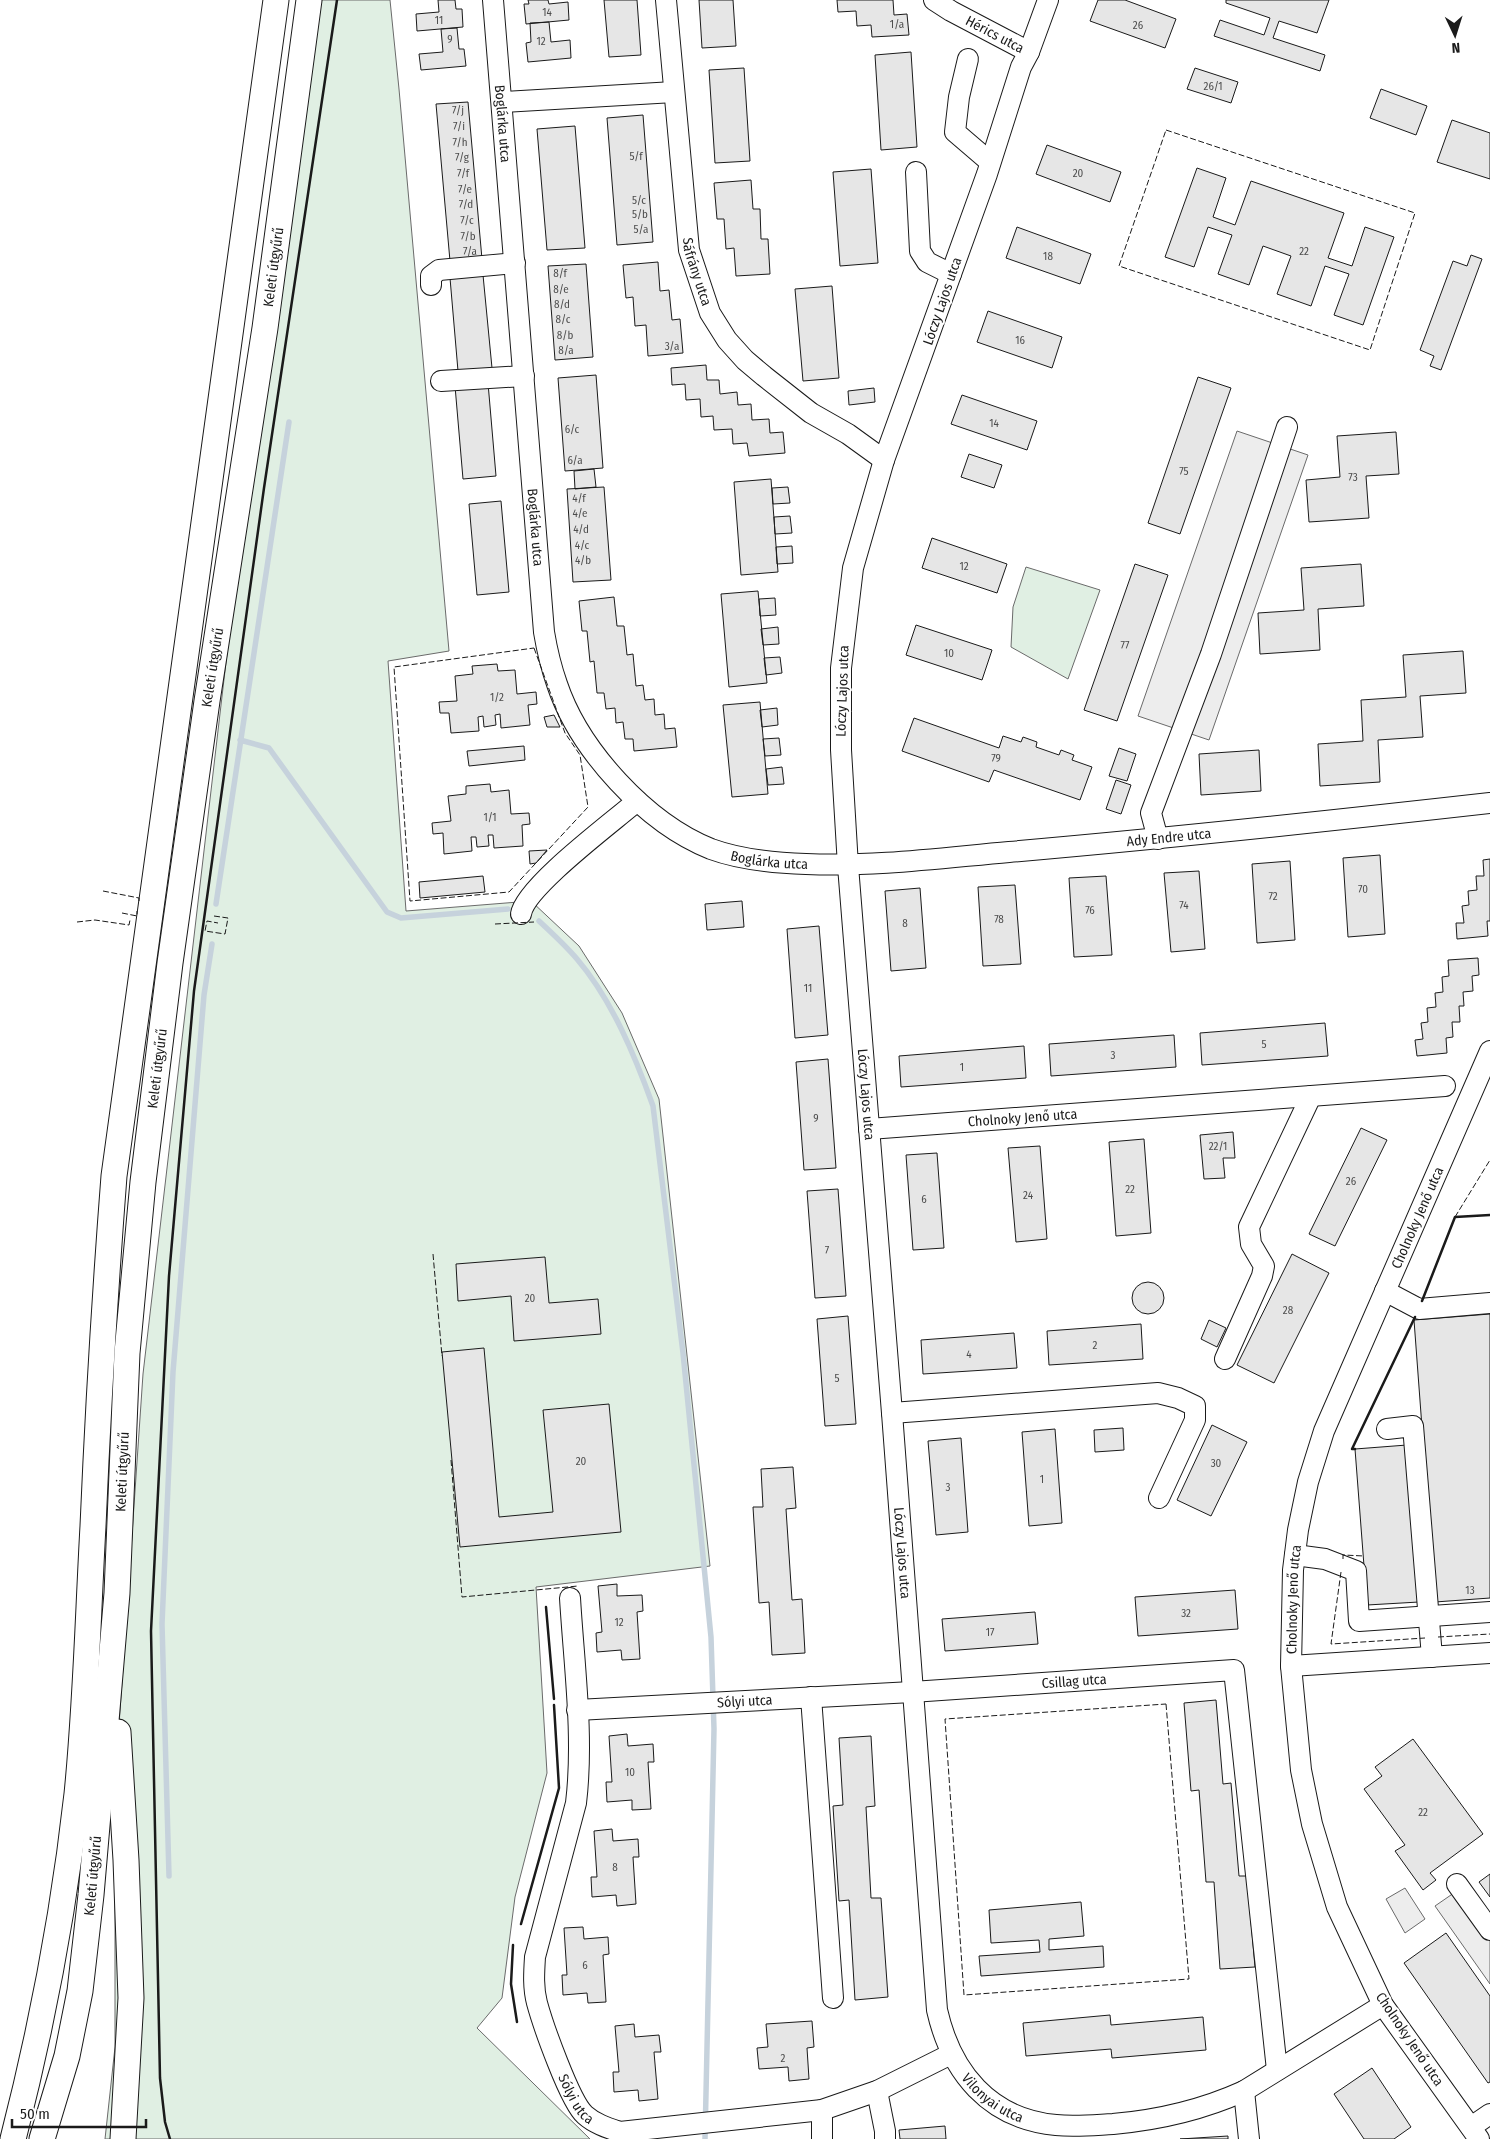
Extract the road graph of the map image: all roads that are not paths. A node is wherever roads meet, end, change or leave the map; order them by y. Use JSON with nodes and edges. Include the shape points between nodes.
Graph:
{"nodes":[{"id":1,"x":276,"y":0,"type":"edge"},
{"id":2,"x":309,"y":0,"type":"edge"},
{"id":3,"x":493,"y":0,"type":"edge"},
{"id":4,"x":666,"y":0,"type":"edge"},
{"id":5,"x":934,"y":0,"type":"edge"},
{"id":6,"x":1048,"y":0,"type":"edge"},
{"id":7,"x":1029,"y":52,"type":"junction"},
{"id":8,"x":968,"y":59,"type":"dead end"},
{"id":9,"x":674,"y":92,"type":"junction"},
{"id":10,"x":502,"y":102,"type":"junction"},
{"id":11,"x":990,"y":162,"type":"junction"},
{"id":12,"x":916,"y":172,"type":"dead end"},
{"id":13,"x":515,"y":264,"type":"junction"},
{"id":14,"x":951,"y":274,"type":"junction"},
{"id":15,"x":431,"y":285,"type":"dead end"},
{"id":16,"x":524,"y":376,"type":"junction"},
{"id":17,"x":441,"y":381,"type":"dead end"},
{"id":18,"x":1287,"y":427,"type":"dead end"},
{"id":19,"x":884,"y":460,"type":"junction"},
{"id":20,"x":637,"y":801,"type":"junction"},
{"id":21,"x":1490,"y":803,"type":"edge"},
{"id":22,"x":1158,"y":840,"type":"junction"},
{"id":23,"x":848,"y":866,"type":"junction"},
{"id":24,"x":521,"y":914,"type":"dead end"},
{"id":25,"x":1490,"y":1051,"type":"edge"},
{"id":26,"x":1445,"y":1086,"type":"dead end"},
{"id":27,"x":1311,"y":1096,"type":"junction"},
{"id":28,"x":869,"y":1129,"type":"junction"},
{"id":29,"x":1385,"y":1291,"type":"junction"},
{"id":30,"x":1490,"y":1303,"type":"edge"},
{"id":31,"x":1224,"y":1358,"type":"dead end"},
{"id":32,"x":892,"y":1413,"type":"junction"},
{"id":33,"x":1387,"y":1428,"type":"dead end"},
{"id":34,"x":1159,"y":1498,"type":"dead end"},
{"id":35,"x":1295,"y":1555,"type":"junction"},
{"id":36,"x":570,"y":1598,"type":"dead end"},
{"id":37,"x":1490,"y":1612,"type":"edge"},
{"id":38,"x":1429,"y":1616,"type":"junction"},
{"id":39,"x":112,"y":1644,"type":"junction"},
{"id":40,"x":1490,"y":1653,"type":"edge"},
{"id":41,"x":1432,"y":1657,"type":"junction"},
{"id":42,"x":1291,"y":1666,"type":"junction"},
{"id":43,"x":912,"y":1692,"type":"junction"},
{"id":44,"x":811,"y":1697,"type":"junction"},
{"id":45,"x":577,"y":1710,"type":"junction"},
{"id":46,"x":1457,"y":1884,"type":"dead end"},
{"id":47,"x":1490,"y":1930,"type":"edge"},
{"id":48,"x":833,"y":1998,"type":"dead end"},
{"id":49,"x":1383,"y":2006,"type":"junction"},
{"id":50,"x":951,"y":2054,"type":"junction"},
{"id":51,"x":1277,"y":2070,"type":"junction"},
{"id":52,"x":1244,"y":2090,"type":"junction"},
{"id":53,"x":878,"y":2091,"type":"junction"},
{"id":54,"x":822,"y":2110,"type":"junction"},
{"id":55,"x":1490,"y":2114,"type":"edge"},
{"id":56,"x":1475,"y":2133,"type":"edge"},
{"id":57,"x":12,"y":2139,"type":"edge"},
{"id":58,"x":42,"y":2139,"type":"edge"},
{"id":59,"x":123,"y":2139,"type":"edge"},
{"id":60,"x":822,"y":2139,"type":"edge"},
{"id":61,"x":885,"y":2139,"type":"edge"},
{"id":62,"x":1249,"y":2139,"type":"edge"}],
"edges":[{"from":1,"to":57,"type":"main road","name":"Keleti útgyűrű","via":[[114,1176],[77,1794],[49,1984]]},
{"from":2,"to":39,"type":"main road","name":"Keleti útgyűrű","via":[[265,328],[207,701],[143,1182],[127,1353]]},
{"from":3,"to":10,"type":"street","name":"Boglárka utca"},
{"from":4,"to":9,"type":"street","name":"Sáfrány utca"},
{"from":5,"to":7,"type":"street","name":"Hérics utca"},
{"from":6,"to":7,"type":"street","name":"Lóczy Lajos utca"},
{"from":7,"to":11,"type":"street","name":"Lóczy Lajos utca","via":[[1021,67]]},
{"from":8,"to":11,"type":"street","via":[[955,132]]},
{"from":9,"to":10,"type":"street"},
{"from":9,"to":19,"type":"street","name":"Sáfrány utca","via":[[689,250],[710,313],[745,360],[811,413]]},
{"from":10,"to":13,"type":"street","name":"Boglárka utca"},
{"from":11,"to":14,"type":"street","name":"Lóczy Lajos utca"},
{"from":12,"to":14,"type":"street","via":[[920,251],[927,262]]},
{"from":13,"to":15,"type":"street","via":[[439,270],[431,276]]},
{"from":13,"to":16,"type":"street","name":"Boglárka utca"},
{"from":14,"to":19,"type":"street","name":"Lóczy Lajos utca"},
{"from":16,"to":17,"type":"street"},
{"from":16,"to":20,"type":"street","name":"Boglárka utca","via":[[544,632],[549,660],[557,686],[582,734],[597,758]]},
{"from":18,"to":22,"type":"street","via":[[1211,654],[1151,813]]},
{"from":19,"to":23,"type":"street","name":"Lóczy Lajos utca","via":[[853,568],[841,668],[841,750]]},
{"from":20,"to":23,"type":"street","name":"Boglárka utca","via":[[710,849],[777,863]]},
{"from":20,"to":24,"type":"street","via":[[545,879],[524,904]]},
{"from":21,"to":22,"type":"street","name":"Ady Endre utca"},
{"from":22,"to":23,"type":"street","name":"Ady Endre utca"},
{"from":23,"to":28,"type":"street","name":"Lóczy Lajos utca"},
{"from":25,"to":29,"type":"street","name":"Cholnoky Jenő utca"},
{"from":26,"to":27,"type":"street","name":"Cholnoky Jenő utca"},
{"from":27,"to":28,"type":"street","name":"Cholnoky Jenő utca"},
{"from":27,"to":31,"type":"street","via":[[1249,1227],[1251,1244],[1264,1266]]},
{"from":28,"to":32,"type":"street","name":"Lóczy Lajos utca"},
{"from":29,"to":30,"type":"street","via":[[1419,1309]]},
{"from":29,"to":35,"type":"street","name":"Cholnoky Jenő utca","via":[[1324,1431],[1308,1482]]},
{"from":32,"to":34,"type":"street","via":[[1158,1393],[1178,1398],[1195,1406],[1195,1420]]},
{"from":32,"to":43,"type":"street","name":"Lóczy Lajos utca"},
{"from":33,"to":38,"type":"street","via":[[1413,1426]]},
{"from":35,"to":38,"type":"street","via":[[1325,1559],[1356,1571],[1359,1621]]},
{"from":35,"to":42,"type":"street","name":"Cholnoky Jenő utca"},
{"from":36,"to":45,"type":"street","name":"Sólyi utca"},
{"from":37,"to":38,"type":"street"},
{"from":38,"to":41,"type":"street"},
{"from":39,"to":58,"type":"main road","name":"Keleti útgyűrű","via":[[80,1991],[67,2056]]},
{"from":39,"to":59,"type":"main road","via":[[131,1998]]},
{"from":40,"to":41,"type":"street"},
{"from":41,"to":42,"type":"street"},
{"from":42,"to":49,"type":"street","name":"Cholnoky Jenő utca","via":[[1300,1770],[1312,1824],[1337,1907]]},
{"from":43,"to":44,"type":"street","name":"Sólyi utca"},
{"from":43,"to":50,"type":"street","name":"Vilonyai utca","via":[[937,2010],[942,2034]]},
{"from":43,"to":51,"type":"street","name":"Csillag utca","via":[[1234,1670]]},
{"from":44,"to":45,"type":"street","name":"Sólyi utca"},
{"from":44,"to":48,"type":"street"},
{"from":45,"to":54,"type":"street","name":"Sólyi utca","via":[[579,1781],[576,1803],[535,1957],[534,1983],[537,2004],[572,2098],[584,2115],[620,2132]]},
{"from":46,"to":47,"type":"street"},
{"from":49,"to":51,"type":"street","name":"Vilonyai utca"},
{"from":49,"to":56,"type":"street","name":"Cholnoky Jenő utca"},
{"from":50,"to":52,"type":"street","name":"Vilonyai utca","via":[[965,2077],[986,2099],[1016,2116],[1054,2125],[1144,2122],[1199,2109]]},
{"from":50,"to":53,"type":"street","name":"Sólyi utca"},
{"from":51,"to":52,"type":"street","name":"Vilonyai utca"},
{"from":52,"to":62,"type":"street"},
{"from":53,"to":54,"type":"street","name":"Sólyi utca"},
{"from":53,"to":61,"type":"street"},
{"from":54,"to":60,"type":"street"},
{"from":55,"to":56,"type":"street"}]}
